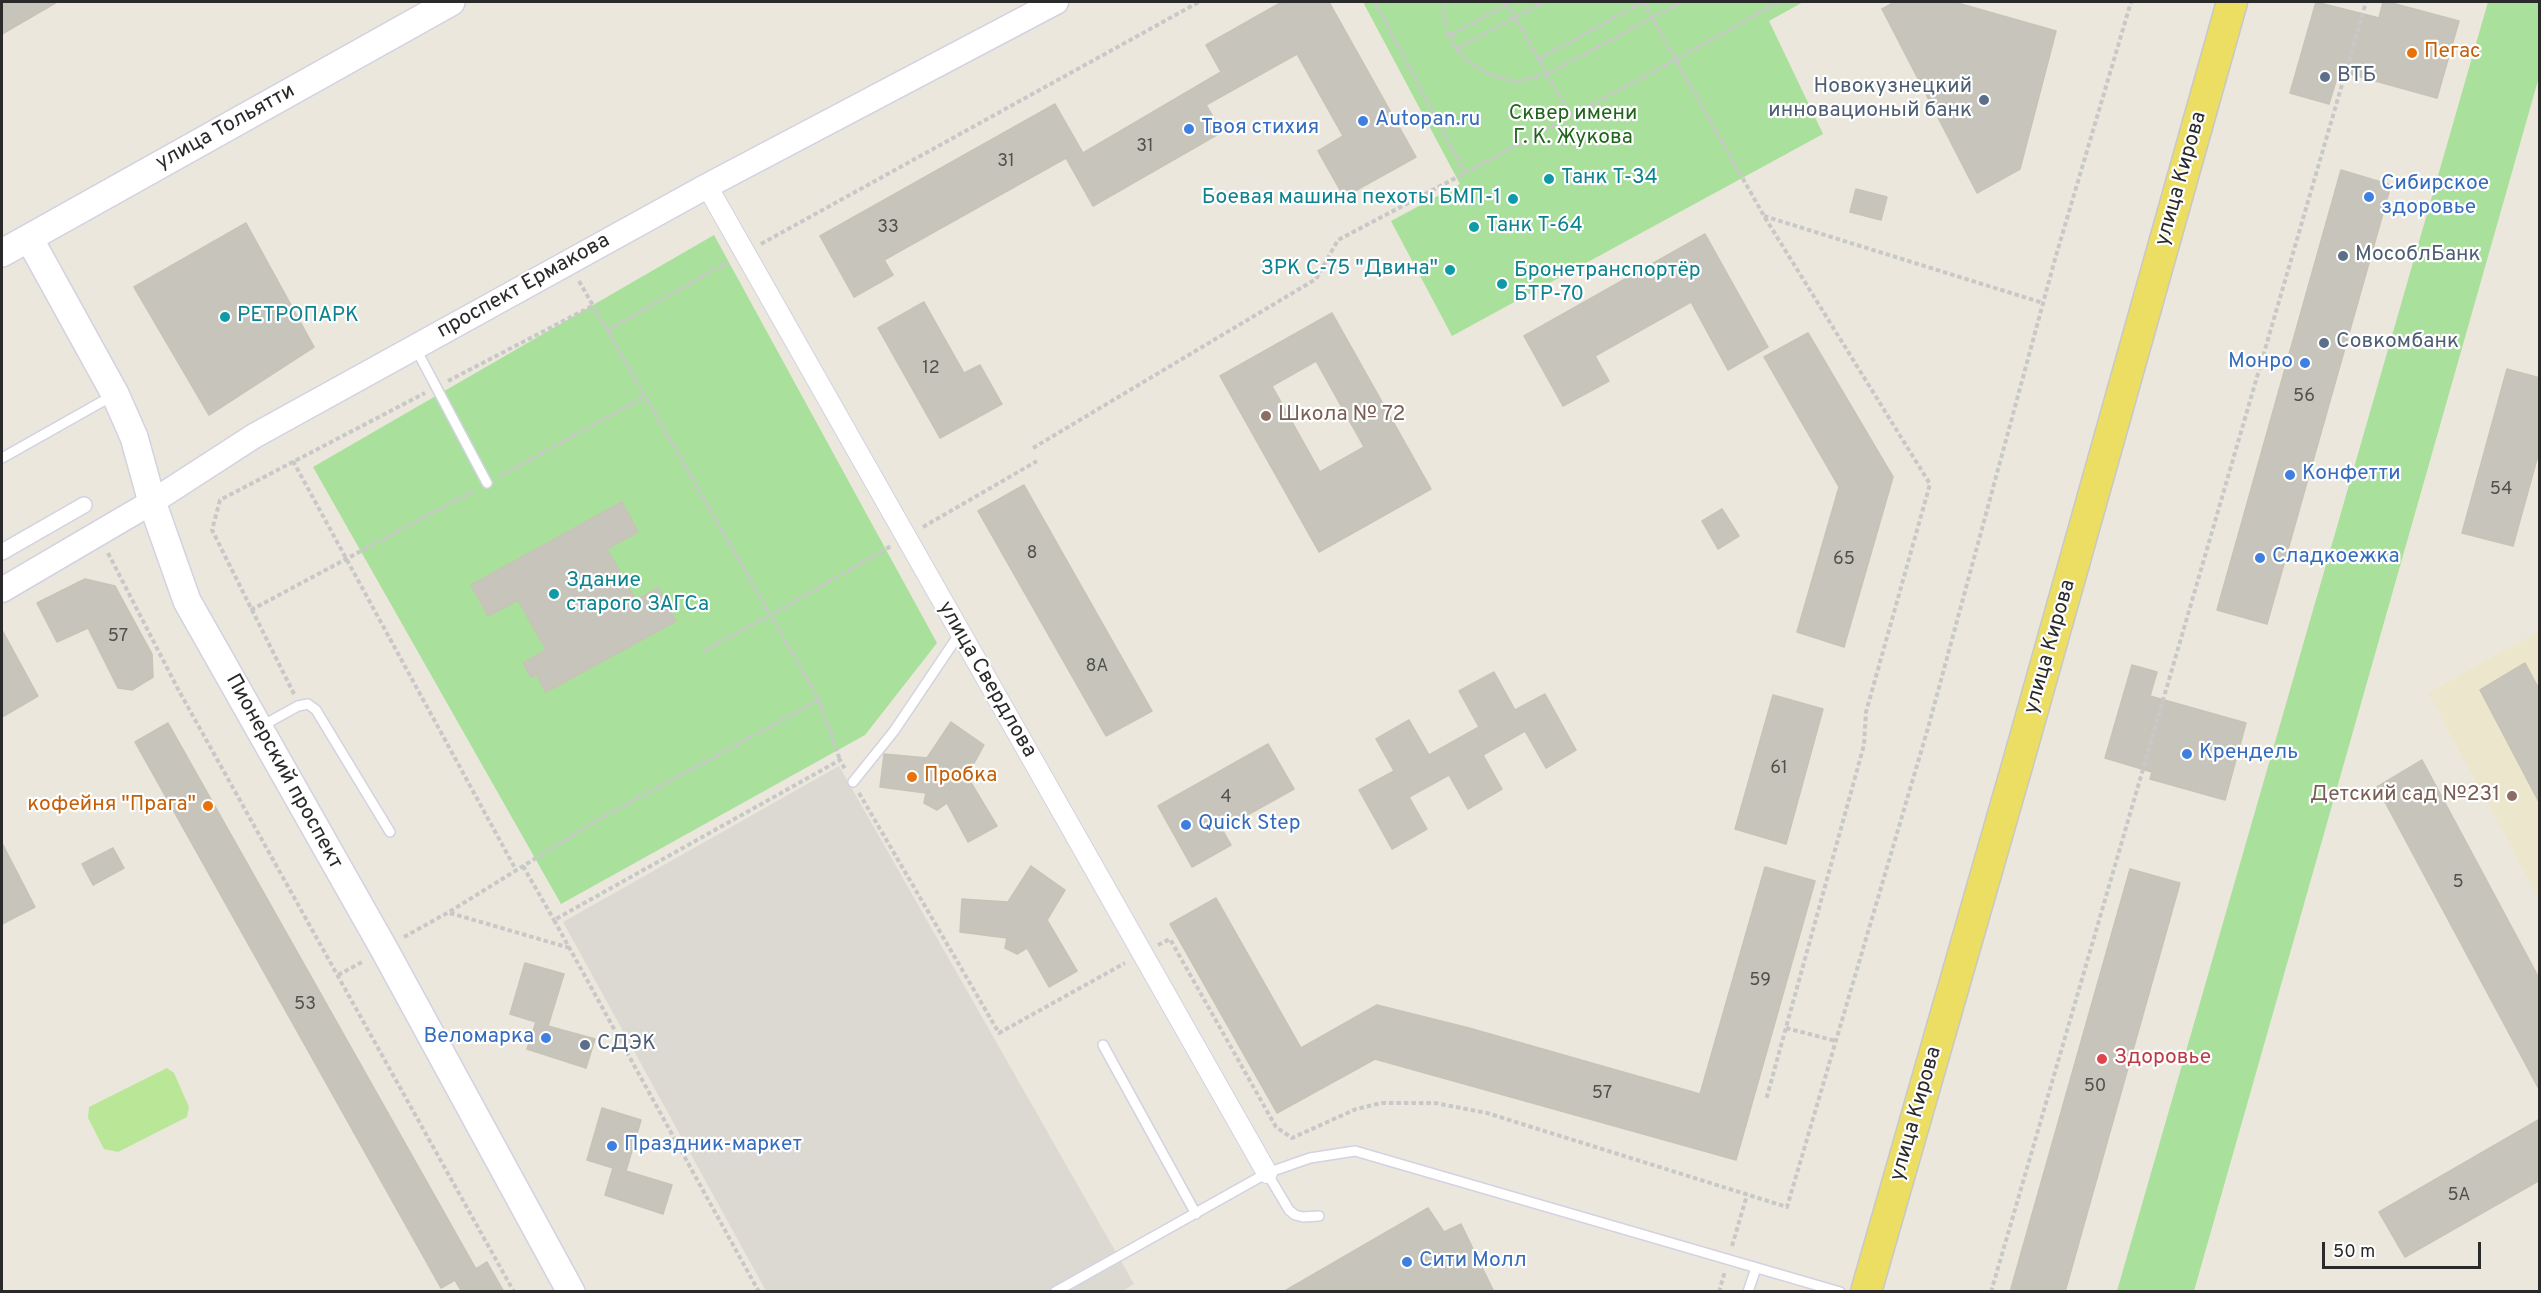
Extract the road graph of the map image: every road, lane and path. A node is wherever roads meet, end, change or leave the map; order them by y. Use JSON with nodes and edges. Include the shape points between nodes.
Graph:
{"nodes":[{"id":1,"x":451,"y":2,"type":"edge"},
{"id":2,"x":1056,"y":2,"type":"edge"},
{"id":3,"x":1199,"y":2,"type":"edge"},
{"id":4,"x":1375,"y":2,"type":"edge"},
{"id":5,"x":1445,"y":2,"type":"edge"},
{"id":6,"x":1509,"y":2,"type":"edge"},
{"id":7,"x":1544,"y":2,"type":"edge"},
{"id":8,"x":1643,"y":2,"type":"edge"},
{"id":9,"x":1682,"y":2,"type":"edge"},
{"id":10,"x":1779,"y":2,"type":"edge"},
{"id":11,"x":2131,"y":2,"type":"edge"},
{"id":12,"x":2232,"y":2,"type":"edge"},
{"id":13,"x":2366,"y":2,"type":"edge"},
{"id":14,"x":1770,"y":4,"type":"edge"},
{"id":15,"x":1515,"y":17,"type":"junction"},
{"id":16,"x":1652,"y":18,"type":"junction"},
{"id":17,"x":1449,"y":36,"type":"junction"},
{"id":18,"x":1456,"y":49,"type":"junction"},
{"id":19,"x":1539,"y":59,"type":"junction"},
{"id":20,"x":1676,"y":60,"type":"junction"},
{"id":21,"x":1547,"y":74,"type":"junction"},
{"id":22,"x":1571,"y":116,"type":"junction"},
{"id":23,"x":1465,"y":173,"type":"junction"},
{"id":24,"x":707,"y":186,"type":"junction"},
{"id":25,"x":1764,"y":216,"type":"junction"},
{"id":26,"x":29,"y":238,"type":"junction"},
{"id":27,"x":2,"y":254,"type":"edge"},
{"id":28,"x":744,"y":254,"type":"junction"},
{"id":29,"x":567,"y":263,"type":"junction"},
{"id":30,"x":2043,"y":303,"type":"junction"},
{"id":31,"x":594,"y":305,"type":"junction"},
{"id":32,"x":608,"y":330,"type":"junction"},
{"id":33,"x":414,"y":347,"type":"junction"},
{"id":34,"x":436,"y":387,"type":"junction"},
{"id":35,"x":115,"y":394,"type":"junction"},
{"id":36,"x":646,"y":396,"type":"junction"},
{"id":37,"x":1033,"y":448,"type":"dead end"},
{"id":38,"x":2,"y":458,"type":"edge"},
{"id":39,"x":1037,"y":460,"type":"dead end"},
{"id":40,"x":293,"y":461,"type":"junction"},
{"id":41,"x":487,"y":483,"type":"junction"},
{"id":42,"x":152,"y":502,"type":"junction"},
{"id":43,"x":84,"y":505,"type":"dead end"},
{"id":44,"x":98,"y":533,"type":"junction"},
{"id":45,"x":906,"y":538,"type":"junction"},
{"id":46,"x":2,"y":552,"type":"edge"},
{"id":47,"x":348,"y":560,"type":"junction"},
{"id":48,"x":2,"y":590,"type":"edge"},
{"id":49,"x":251,"y":610,"type":"junction"},
{"id":50,"x":771,"y":615,"type":"junction"},
{"id":51,"x":960,"y":633,"type":"junction"},
{"id":52,"x":703,"y":651,"type":"dead end"},
{"id":53,"x":819,"y":700,"type":"junction"},
{"id":54,"x":300,"y":705,"type":"junction"},
{"id":55,"x":258,"y":728,"type":"junction"},
{"id":56,"x":840,"y":760,"type":"junction"},
{"id":57,"x":853,"y":782,"type":"junction"},
{"id":58,"x":390,"y":832,"type":"dead end"},
{"id":59,"x":523,"y":866,"type":"junction"},
{"id":60,"x":516,"y":870,"type":"junction"},
{"id":61,"x":449,"y":912,"type":"junction"},
{"id":62,"x":555,"y":920,"type":"junction"},
{"id":63,"x":570,"y":948,"type":"junction"},
{"id":64,"x":384,"y":949,"type":"junction"},
{"id":65,"x":1143,"y":954,"type":"junction"},
{"id":66,"x":338,"y":975,"type":"junction"},
{"id":67,"x":1786,"y":1028,"type":"junction"},
{"id":68,"x":1836,"y":1041,"type":"junction"},
{"id":69,"x":1103,"y":1045,"type":"dead end"},
{"id":70,"x":1766,"y":1100,"type":"dead end"},
{"id":71,"x":1267,"y":1173,"type":"junction"},
{"id":72,"x":1196,"y":1214,"type":"junction"},
{"id":73,"x":1319,"y":1216,"type":"dead end"},
{"id":74,"x":1756,"y":1268,"type":"junction"},
{"id":75,"x":514,"y":1292,"type":"edge"},
{"id":76,"x":571,"y":1292,"type":"edge"},
{"id":77,"x":759,"y":1292,"type":"edge"},
{"id":78,"x":1055,"y":1292,"type":"edge"},
{"id":79,"x":1748,"y":1292,"type":"edge"},
{"id":80,"x":1840,"y":1292,"type":"edge"},
{"id":81,"x":1866,"y":1292,"type":"edge"},
{"id":82,"x":1991,"y":1292,"type":"edge"}],
"edges":[{"from":1,"to":26,"type":"main road","name":"улица Тольятти"},
{"from":2,"to":24,"type":"street","name":"проспект Ермакова"},
{"from":3,"to":28,"type":"path"},
{"from":4,"to":23,"type":"path"},
{"from":5,"to":17,"type":"path","via":[[1443,12]]},
{"from":6,"to":15,"type":"path"},
{"from":6,"to":17,"type":"path"},
{"from":7,"to":15,"type":"path"},
{"from":8,"to":16,"type":"path"},
{"from":8,"to":19,"type":"path"},
{"from":9,"to":16,"type":"path"},
{"from":10,"to":14,"type":"path"},
{"from":11,"to":30,"type":"path"},
{"from":12,"to":81,"type":"main road","name":"улица Кирова"},
{"from":13,"to":82,"type":"path"},
{"from":14,"to":20,"type":"path"},
{"from":15,"to":18,"type":"path"},
{"from":15,"to":19,"type":"path"},
{"from":16,"to":20,"type":"path"},
{"from":16,"to":21,"type":"path"},
{"from":17,"to":18,"type":"path"},
{"from":18,"to":21,"type":"path","via":[[1489,74],[1517,82]]},
{"from":19,"to":21,"type":"path"},
{"from":20,"to":22,"type":"path"},
{"from":20,"to":25,"type":"path"},
{"from":21,"to":22,"type":"path"},
{"from":22,"to":23,"type":"path"},
{"from":23,"to":37,"type":"path","via":[[1338,240],[1316,279]]},
{"from":24,"to":28,"type":"street","name":"улица Свердлова"},
{"from":24,"to":29,"type":"street","name":"проспект Ермакова"},
{"from":25,"to":30,"type":"path"},
{"from":25,"to":67,"type":"path","via":[[1929,484],[1866,712],[1864,745]]},
{"from":26,"to":27,"type":"main road","name":"улица Тольятти"},
{"from":26,"to":35,"type":"main road","name":"Пионерский проспект"},
{"from":28,"to":32,"type":"path"},
{"from":28,"to":45,"type":"street","name":"улица Свердлова"},
{"from":29,"to":31,"type":"path"},
{"from":29,"to":33,"type":"street","name":"проспект Ермакова"},
{"from":30,"to":68,"type":"path","via":[[1928,728]]},
{"from":31,"to":32,"type":"path"},
{"from":31,"to":34,"type":"path"},
{"from":32,"to":36,"type":"path"},
{"from":33,"to":34,"type":"lane"},
{"from":33,"to":42,"type":"street","name":"проспект Ермакова","via":[[254,436]]},
{"from":34,"to":40,"type":"path"},
{"from":34,"to":41,"type":"lane"},
{"from":35,"to":38,"type":"lane"},
{"from":35,"to":42,"type":"main road","name":"Пионерский проспект","via":[[134,437]]},
{"from":36,"to":41,"type":"path"},
{"from":36,"to":50,"type":"path"},
{"from":39,"to":45,"type":"path"},
{"from":40,"to":47,"type":"path"},
{"from":40,"to":49,"type":"path","via":[[220,500],[212,530]]},
{"from":41,"to":47,"type":"path"},
{"from":42,"to":44,"type":"street","name":"проспект Ермакова"},
{"from":42,"to":55,"type":"main road","name":"Пионерский проспект","via":[[187,601]]},
{"from":43,"to":46,"type":"street"},
{"from":44,"to":48,"type":"street","name":"проспект Ермакова"},
{"from":44,"to":66,"type":"path","via":[[179,691]]},
{"from":45,"to":50,"type":"path"},
{"from":45,"to":51,"type":"street","name":"улица Свердлова"},
{"from":47,"to":49,"type":"path"},
{"from":47,"to":60,"type":"path"},
{"from":49,"to":54,"type":"path"},
{"from":50,"to":52,"type":"path"},
{"from":50,"to":53,"type":"path"},
{"from":51,"to":57,"type":"lane","via":[[894,731]]},
{"from":51,"to":65,"type":"street","name":"улица Свердлова"},
{"from":53,"to":56,"type":"path"},
{"from":53,"to":59,"type":"path","via":[[594,822]]},
{"from":54,"to":55,"type":"lane"},
{"from":54,"to":58,"type":"lane","via":[[308,704],[316,710]]},
{"from":55,"to":64,"type":"main road","name":"Пионерский проспект"},
{"from":56,"to":57,"type":"path"},
{"from":56,"to":62,"type":"path"},
{"from":57,"to":65,"type":"path","via":[[999,1033]]},
{"from":59,"to":60,"type":"path"},
{"from":59,"to":62,"type":"path"},
{"from":60,"to":61,"type":"path"},
{"from":61,"to":63,"type":"path"},
{"from":61,"to":64,"type":"path"},
{"from":62,"to":63,"type":"path"},
{"from":63,"to":77,"type":"path"},
{"from":64,"to":66,"type":"path"},
{"from":64,"to":76,"type":"main road","name":"Пионерский проспект"},
{"from":65,"to":68,"type":"path","via":[[1170,939],[1276,1127],[1292,1138],[1356,1109],[1383,1103],[1435,1103],[1487,1113],[1787,1207]]},
{"from":65,"to":71,"type":"street","name":"улица Свердлова"},
{"from":66,"to":75,"type":"path"},
{"from":67,"to":68,"type":"path"},
{"from":67,"to":70,"type":"path"},
{"from":69,"to":72,"type":"lane"},
{"from":71,"to":72,"type":"lane"},
{"from":71,"to":73,"type":"lane","via":[[1295,1215]]},
{"from":71,"to":74,"type":"lane","via":[[1310,1158],[1354,1151]]},
{"from":72,"to":78,"type":"lane"},
{"from":74,"to":79,"type":"lane"},
{"from":74,"to":80,"type":"lane"}]}
